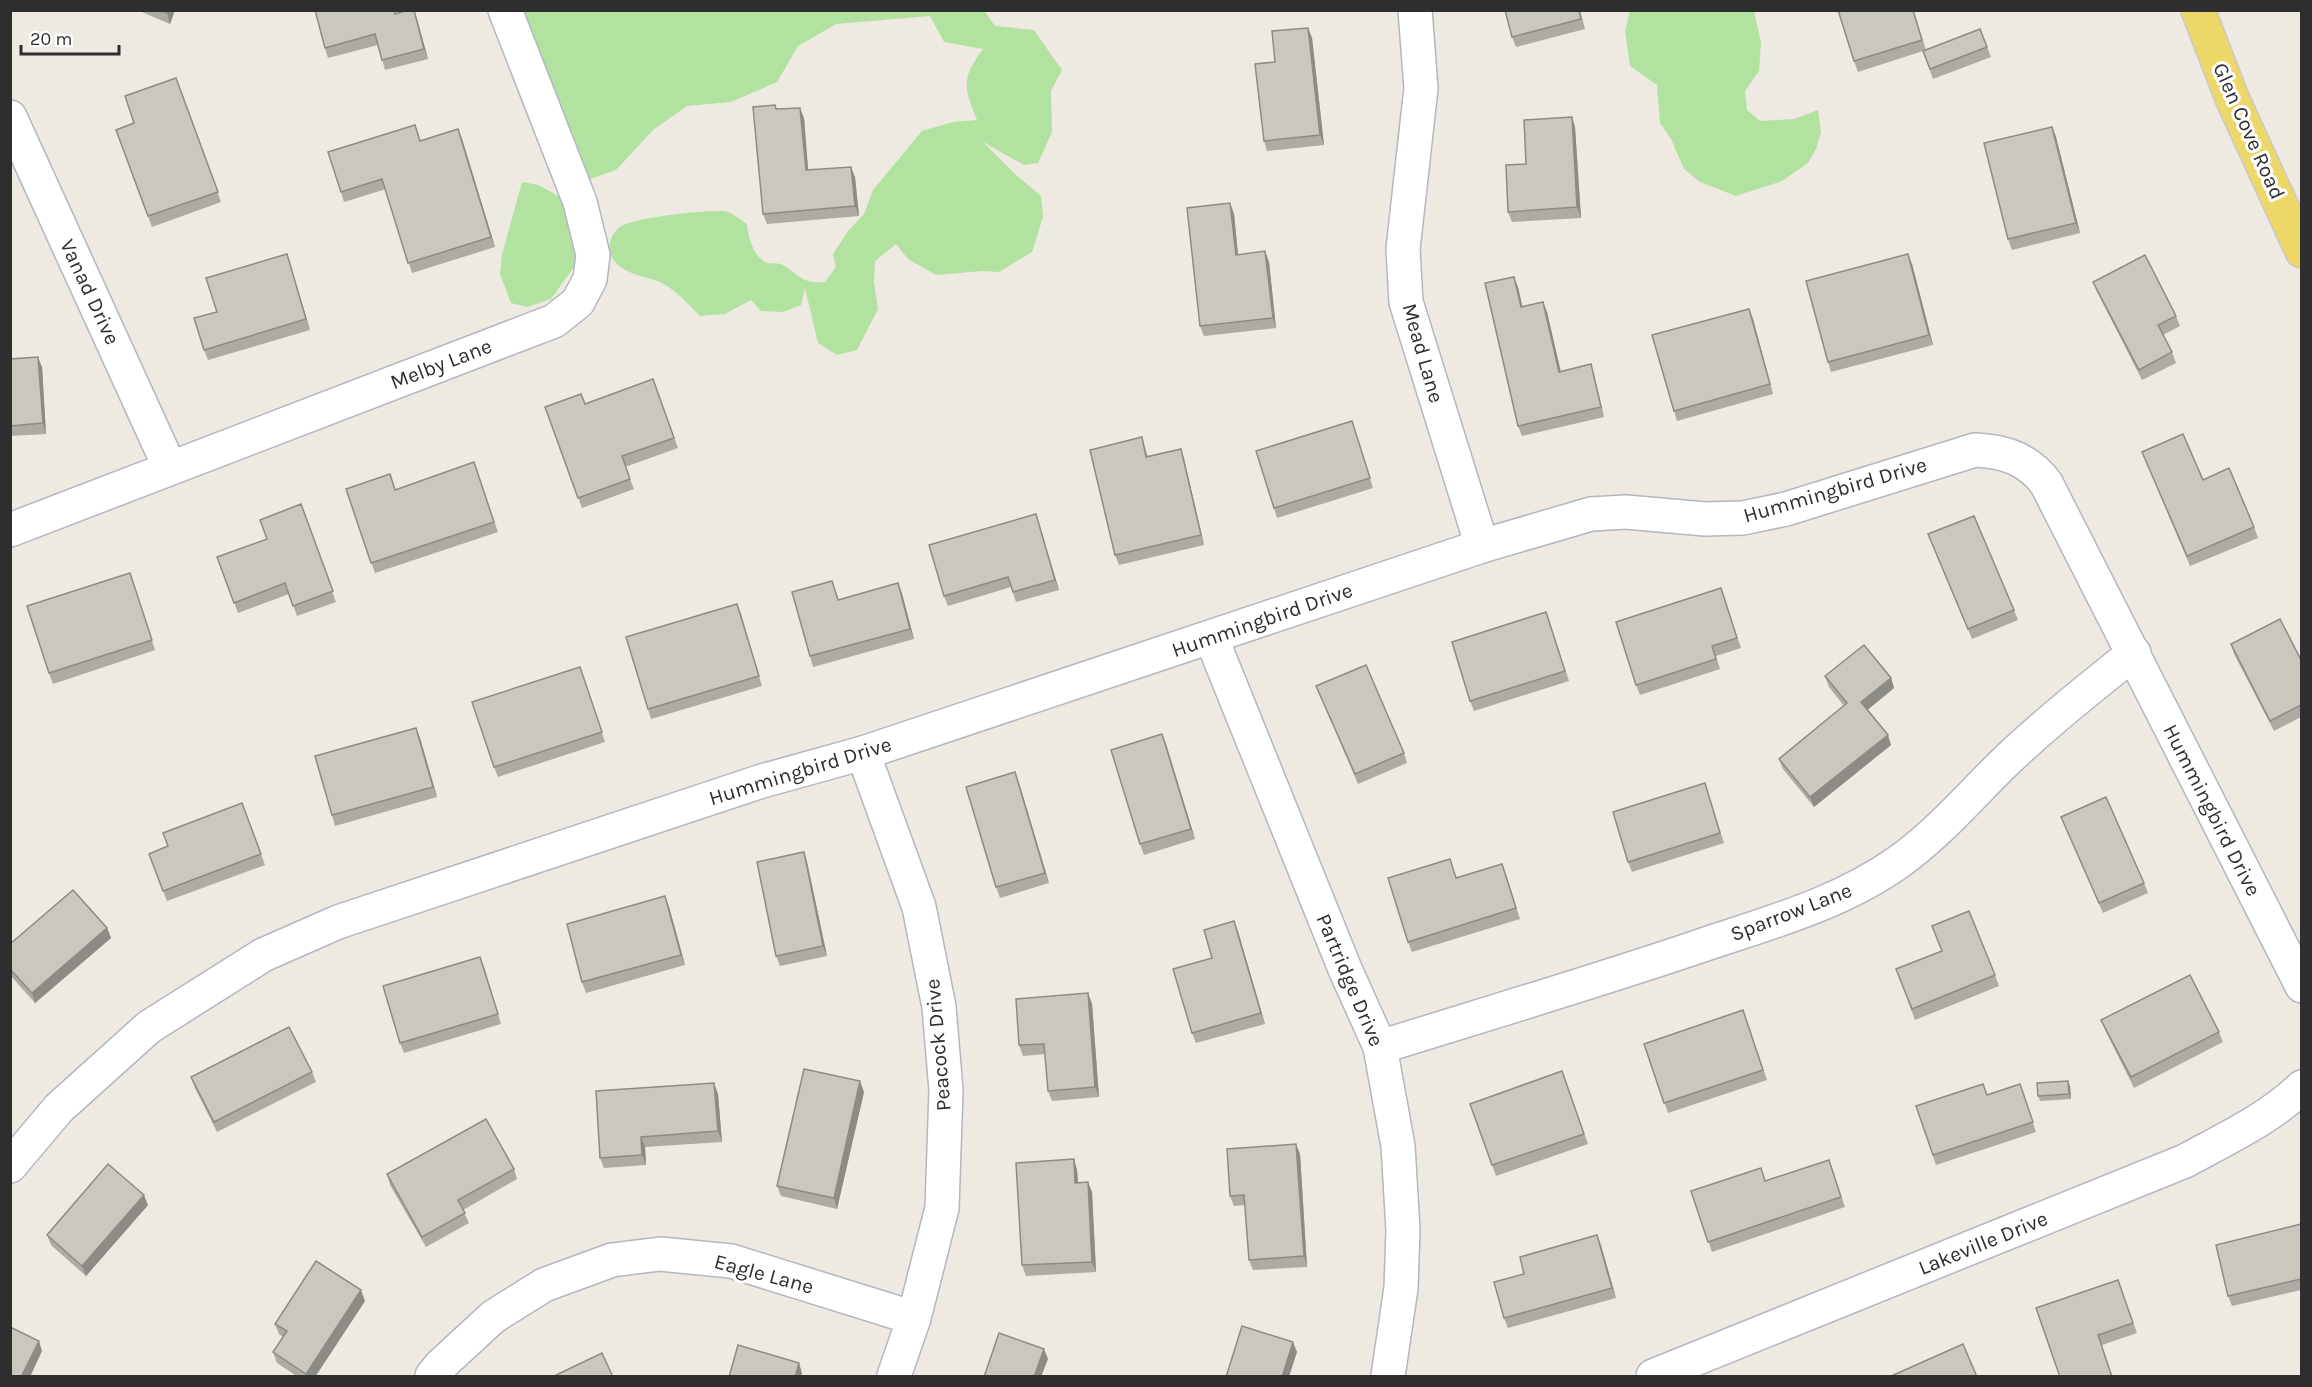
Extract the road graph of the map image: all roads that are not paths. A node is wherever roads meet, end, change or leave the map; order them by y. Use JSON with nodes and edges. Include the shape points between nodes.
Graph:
{"nodes":[{"id":1,"x":505,"y":10,"type":"edge"},
{"id":2,"x":1415,"y":10,"type":"edge"},
{"id":3,"x":2198,"y":10,"type":"edge"},
{"id":4,"x":10,"y":117,"type":"edge"},
{"id":5,"x":2301,"y":251,"type":"edge"},
{"id":6,"x":171,"y":468,"type":"junction"},
{"id":7,"x":10,"y":530,"type":"edge"},
{"id":8,"x":1482,"y":546,"type":"junction"},
{"id":9,"x":1211,"y":637,"type":"junction"},
{"id":10,"x":2133,"y":653,"type":"junction"},
{"id":11,"x":863,"y":753,"type":"junction"},
{"id":12,"x":2301,"y":986,"type":"edge"},
{"id":13,"x":1380,"y":1047,"type":"junction"},
{"id":14,"x":2301,"y":1087,"type":"edge"},
{"id":15,"x":10,"y":1166,"type":"edge"},
{"id":16,"x":914,"y":1318,"type":"junction"},
{"id":17,"x":432,"y":1377,"type":"edge"},
{"id":18,"x":894,"y":1377,"type":"edge"},
{"id":19,"x":1388,"y":1377,"type":"edge"},
{"id":20,"x":1653,"y":1377,"type":"edge"}],
"edges":[{"from":1,"to":6,"type":"street","name":"Melby Lane","via":[[580,202],[592,255],[590,279],[578,302],[554,321]]},
{"from":2,"to":8,"type":"street","name":"Mead Lane","via":[[1421,87],[1403,249],[1406,302]]},
{"from":3,"to":5,"type":"main road","name":"Glen Cove Road","via":[[2232,98]]},
{"from":4,"to":6,"type":"street","name":"Vanad Drive"},
{"from":6,"to":7,"type":"street","name":"Melby Lane"},
{"from":8,"to":9,"type":"street","name":"Hummingbird Drive"},
{"from":8,"to":10,"type":"street","name":"Hummingbird Drive","via":[[1609,512],[1714,520],[1743,518],[1786,509],[1955,455],[1995,451],[2025,464],[2046,483]]},
{"from":9,"to":11,"type":"street","name":"Hummingbird Drive"},
{"from":9,"to":13,"type":"street","name":"Partridge Drive"},
{"from":10,"to":12,"type":"street","name":"Hummingbird Drive"},
{"from":10,"to":13,"type":"street","name":"Sparrow Lane","via":[[2069,704],[1926,839],[1862,885],[1804,912]]},
{"from":11,"to":15,"type":"street","name":"Hummingbird Drive","via":[[751,785],[360,914],[263,955],[149,1028],[59,1108]]},
{"from":11,"to":16,"type":"street","name":"Peacock Drive","via":[[919,907],[939,1007],[946,1090],[942,1208]]},
{"from":13,"to":19,"type":"street","name":"Partridge Drive","via":[[1398,1146],[1403,1230],[1401,1288]]},
{"from":14,"to":20,"type":"street","name":"Lakeville Drive","via":[[2278,1107],[2186,1161]]},
{"from":16,"to":17,"type":"street","name":"Eagle Lane","via":[[731,1261],[660,1254],[612,1260],[544,1285],[493,1317]]},
{"from":16,"to":18,"type":"street","name":"Peacock Drive"}]}
